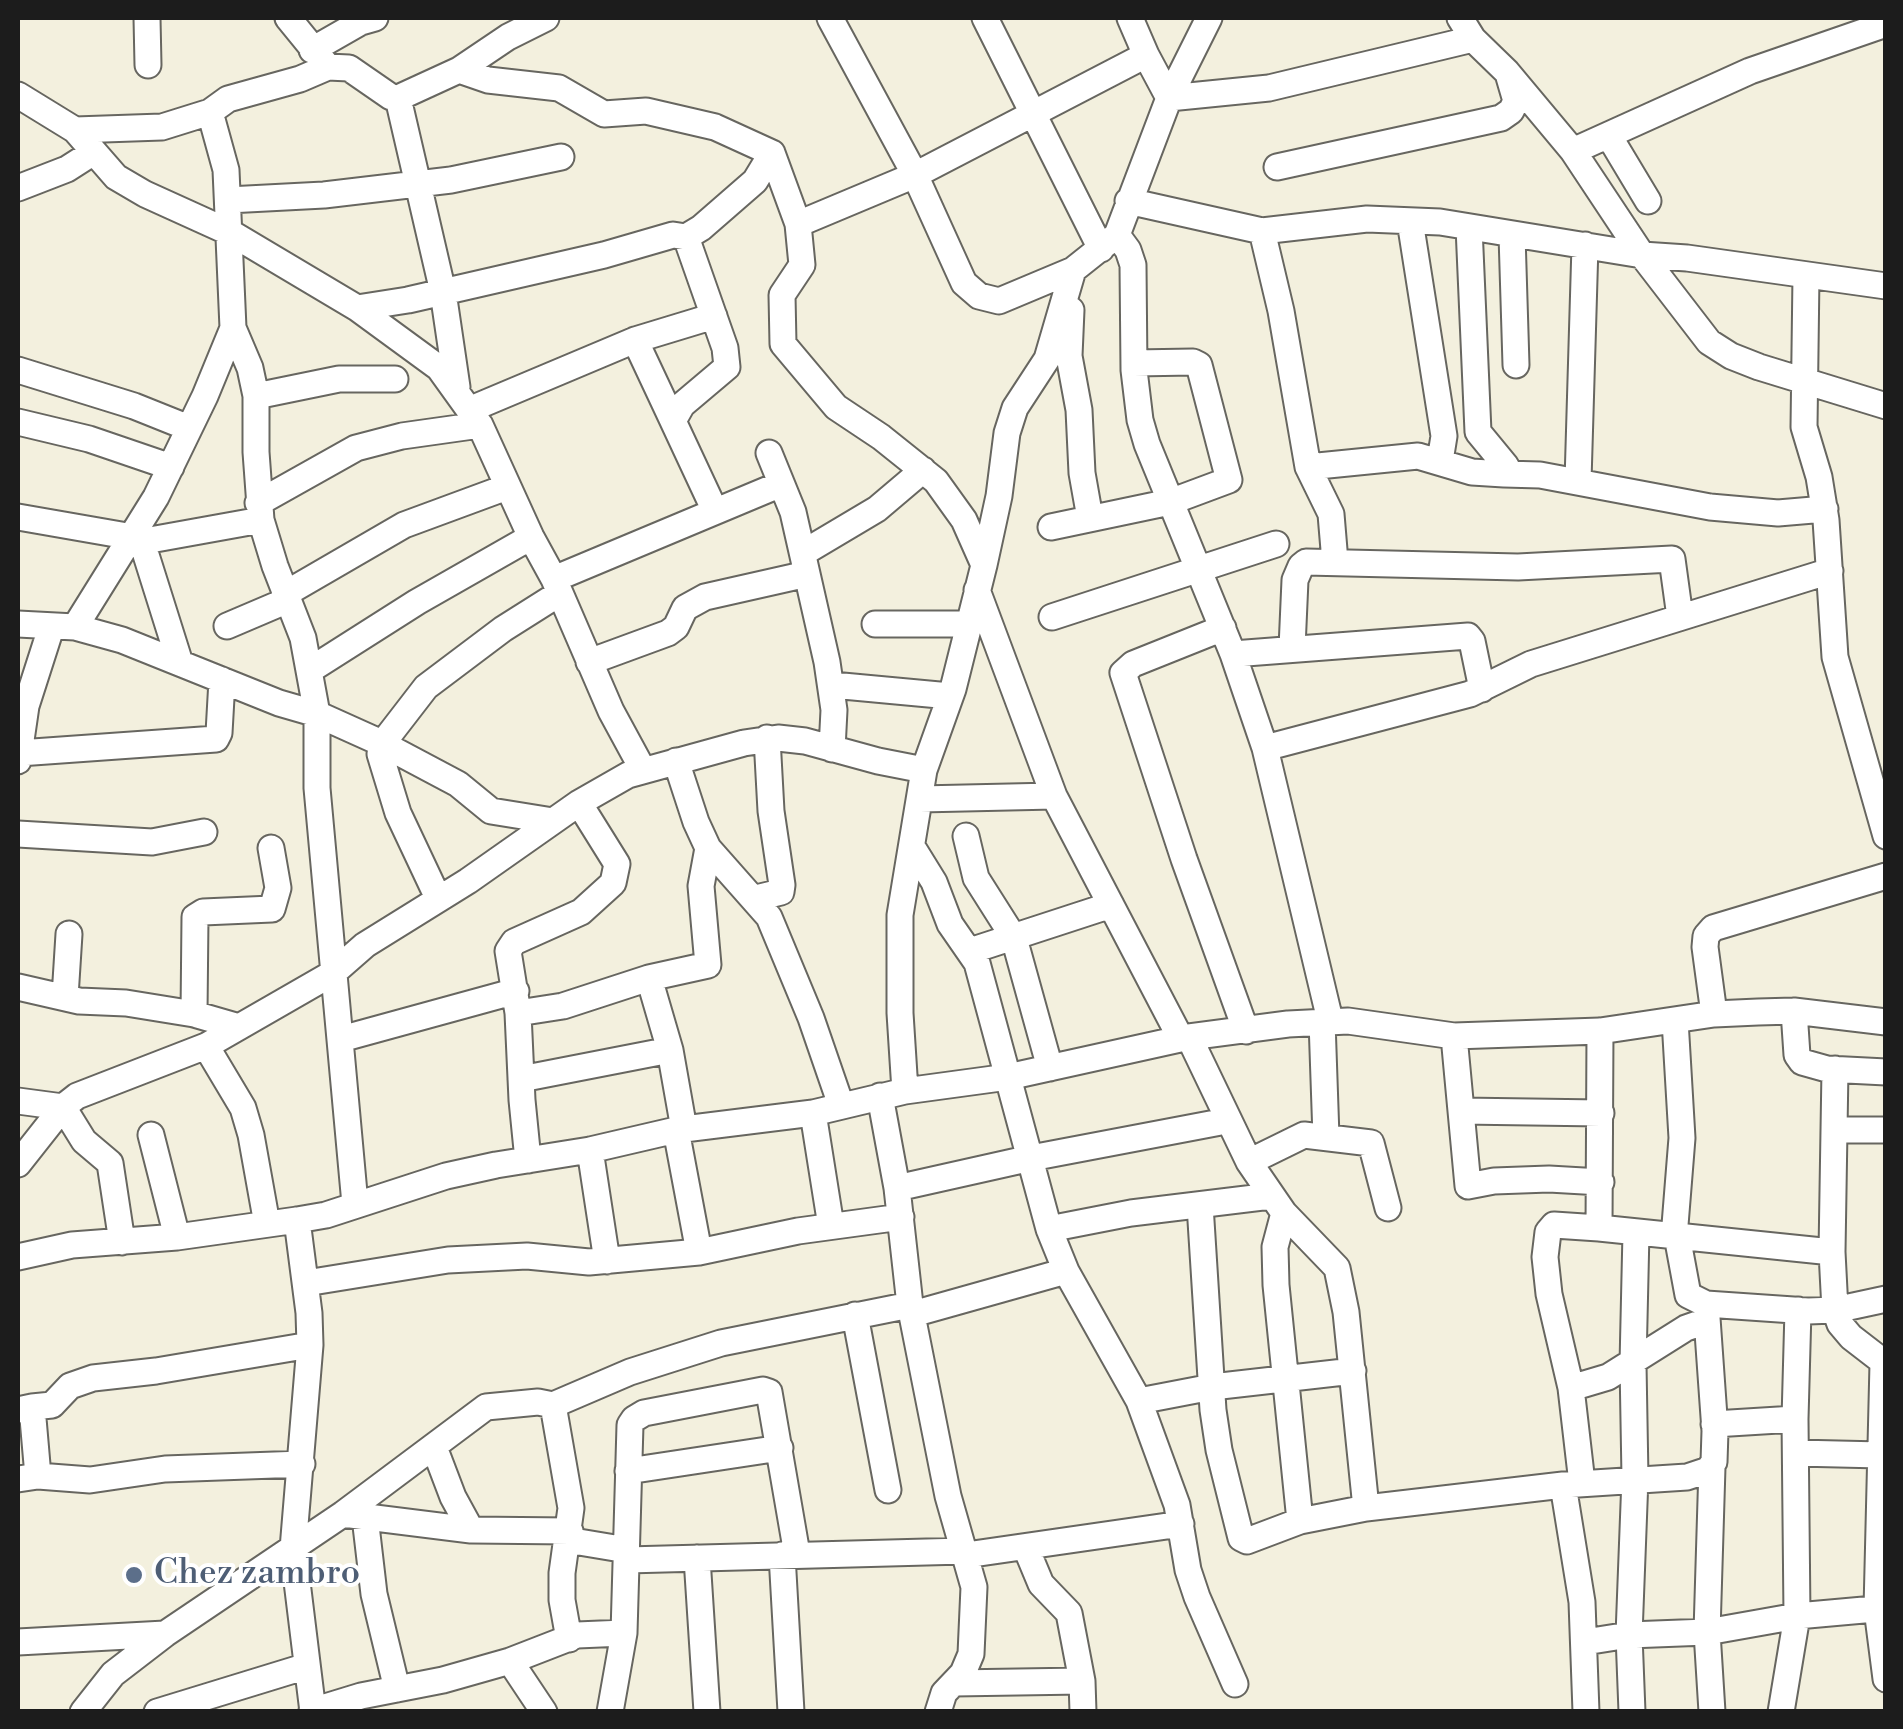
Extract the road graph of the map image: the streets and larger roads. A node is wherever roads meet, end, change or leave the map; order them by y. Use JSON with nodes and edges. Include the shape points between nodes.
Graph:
{"nodes":[{"id":1,"x":147,"y":18,"type":"edge"},
{"id":2,"x":288,"y":18,"type":"edge"},
{"id":3,"x":376,"y":18,"type":"edge"},
{"id":4,"x":546,"y":18,"type":"edge"},
{"id":5,"x":830,"y":18,"type":"edge"},
{"id":6,"x":985,"y":18,"type":"edge"},
{"id":7,"x":1130,"y":18,"type":"edge"},
{"id":8,"x":1209,"y":18,"type":"edge"},
{"id":9,"x":1886,"y":24,"type":"edge"},
{"id":10,"x":504,"y":27,"type":"edge"},
{"id":11,"x":1466,"y":28,"type":"edge"},
{"id":12,"x":1146,"y":55,"type":"junction"},
{"id":13,"x":320,"y":58,"type":"junction"},
{"id":14,"x":148,"y":65,"type":"dead end"},
{"id":15,"x":459,"y":70,"type":"junction"},
{"id":16,"x":1507,"y":72,"type":"junction"},
{"id":17,"x":18,"y":95,"type":"edge"},
{"id":18,"x":398,"y":98,"type":"junction"},
{"id":19,"x":1169,"y":98,"type":"junction"},
{"id":20,"x":210,"y":112,"type":"junction"},
{"id":21,"x":1031,"y":112,"type":"junction"},
{"id":22,"x":75,"y":130,"type":"junction"},
{"id":23,"x":1609,"y":136,"type":"junction"},
{"id":24,"x":1573,"y":152,"type":"junction"},
{"id":25,"x":92,"y":153,"type":"junction"},
{"id":26,"x":772,"y":153,"type":"junction"},
{"id":27,"x":561,"y":157,"type":"dead end"},
{"id":28,"x":1277,"y":167,"type":"dead end"},
{"id":29,"x":915,"y":175,"type":"junction"},
{"id":30,"x":417,"y":182,"type":"junction"},
{"id":31,"x":18,"y":188,"type":"edge"},
{"id":32,"x":228,"y":200,"type":"junction"},
{"id":33,"x":1648,"y":200,"type":"dead end"},
{"id":34,"x":1128,"y":201,"type":"junction"},
{"id":35,"x":1410,"y":221,"type":"junction"},
{"id":36,"x":798,"y":224,"type":"junction"},
{"id":37,"x":1469,"y":227,"type":"junction"},
{"id":38,"x":1262,"y":231,"type":"junction"},
{"id":39,"x":231,"y":233,"type":"junction"},
{"id":40,"x":1512,"y":236,"type":"junction"},
{"id":41,"x":686,"y":237,"type":"junction"},
{"id":42,"x":1109,"y":242,"type":"junction"},
{"id":43,"x":1585,"y":245,"type":"junction"},
{"id":44,"x":1642,"y":256,"type":"junction"},
{"id":45,"x":1073,"y":270,"type":"junction"},
{"id":46,"x":1806,"y":275,"type":"junction"},
{"id":47,"x":1886,"y":286,"type":"edge"},
{"id":48,"x":443,"y":292,"type":"junction"},
{"id":49,"x":357,"y":308,"type":"junction"},
{"id":50,"x":714,"y":316,"type":"junction"},
{"id":51,"x":233,"y":328,"type":"junction"},
{"id":52,"x":634,"y":340,"type":"junction"},
{"id":53,"x":1134,"y":363,"type":"junction"},
{"id":54,"x":1516,"y":365,"type":"dead end"},
{"id":55,"x":18,"y":370,"type":"edge"},
{"id":56,"x":395,"y":379,"type":"dead end"},
{"id":57,"x":1803,"y":382,"type":"junction"},
{"id":58,"x":256,"y":396,"type":"junction"},
{"id":59,"x":1886,"y":406,"type":"edge"},
{"id":60,"x":470,"y":409,"type":"junction"},
{"id":61,"x":18,"y":422,"type":"edge"},
{"id":62,"x":672,"y":422,"type":"junction"},
{"id":63,"x":189,"y":428,"type":"junction"},
{"id":64,"x":769,"y":452,"type":"dead end"},
{"id":65,"x":1440,"y":462,"type":"junction"},
{"id":66,"x":172,"y":467,"type":"junction"},
{"id":67,"x":1308,"y":467,"type":"junction"},
{"id":68,"x":923,"y":470,"type":"junction"},
{"id":69,"x":1504,"y":474,"type":"junction"},
{"id":70,"x":1578,"y":482,"type":"junction"},
{"id":71,"x":781,"y":484,"type":"junction"},
{"id":72,"x":507,"y":488,"type":"junction"},
{"id":73,"x":1170,"y":502,"type":"junction"},
{"id":74,"x":1824,"y":509,"type":"junction"},
{"id":75,"x":714,"y":511,"type":"junction"},
{"id":76,"x":260,"y":512,"type":"junction"},
{"id":77,"x":18,"y":517,"type":"edge"},
{"id":78,"x":1090,"y":518,"type":"junction"},
{"id":79,"x":1051,"y":528,"type":"dead end"},
{"id":80,"x":531,"y":536,"type":"junction"},
{"id":81,"x":136,"y":538,"type":"junction"},
{"id":82,"x":1276,"y":544,"type":"dead end"},
{"id":83,"x":1335,"y":562,"type":"junction"},
{"id":84,"x":805,"y":564,"type":"junction"},
{"id":85,"x":1198,"y":567,"type":"junction"},
{"id":86,"x":1830,"y":571,"type":"junction"},
{"id":87,"x":981,"y":578,"type":"junction"},
{"id":88,"x":557,"y":586,"type":"junction"},
{"id":89,"x":285,"y":594,"type":"junction"},
{"id":90,"x":1052,"y":617,"type":"dead end"},
{"id":91,"x":1680,"y":617,"type":"junction"},
{"id":92,"x":18,"y":624,"type":"edge"},
{"id":93,"x":875,"y":624,"type":"dead end"},
{"id":94,"x":969,"y":624,"type":"junction"},
{"id":95,"x":226,"y":626,"type":"dead end"},
{"id":96,"x":63,"y":627,"type":"junction"},
{"id":97,"x":1223,"y":628,"type":"junction"},
{"id":98,"x":1292,"y":648,"type":"junction"},
{"id":99,"x":1234,"y":654,"type":"junction"},
{"id":100,"x":589,"y":662,"type":"junction"},
{"id":101,"x":180,"y":663,"type":"junction"},
{"id":102,"x":310,"y":670,"type":"junction"},
{"id":103,"x":222,"y":680,"type":"junction"},
{"id":104,"x":832,"y":684,"type":"junction"},
{"id":105,"x":1482,"y":689,"type":"junction"},
{"id":106,"x":950,"y":696,"type":"junction"},
{"id":107,"x":316,"y":714,"type":"junction"},
{"id":108,"x":767,"y":738,"type":"junction"},
{"id":109,"x":382,"y":744,"type":"junction"},
{"id":110,"x":1266,"y":748,"type":"junction"},
{"id":111,"x":832,"y":749,"type":"junction"},
{"id":112,"x":18,"y":753,"type":"edge"},
{"id":113,"x":18,"y":761,"type":"edge"},
{"id":114,"x":676,"y":761,"type":"junction"},
{"id":115,"x":1875,"y":765,"type":"edge"},
{"id":116,"x":643,"y":770,"type":"junction"},
{"id":117,"x":924,"y":770,"type":"junction"},
{"id":118,"x":1054,"y":796,"type":"junction"},
{"id":119,"x":920,"y":799,"type":"junction"},
{"id":120,"x":579,"y":803,"type":"junction"},
{"id":121,"x":553,"y":822,"type":"junction"},
{"id":122,"x":204,"y":832,"type":"dead end"},
{"id":123,"x":18,"y":834,"type":"edge"},
{"id":124,"x":966,"y":836,"type":"dead end"},
{"id":125,"x":1886,"y":836,"type":"edge"},
{"id":126,"x":271,"y":848,"type":"dead end"},
{"id":127,"x":708,"y":848,"type":"junction"},
{"id":128,"x":912,"y":848,"type":"junction"},
{"id":129,"x":1886,"y":876,"type":"edge"},
{"id":130,"x":438,"y":898,"type":"junction"},
{"id":131,"x":756,"y":898,"type":"junction"},
{"id":132,"x":1110,"y":905,"type":"junction"},
{"id":133,"x":69,"y":934,"type":"dead end"},
{"id":134,"x":1014,"y":938,"type":"junction"},
{"id":135,"x":970,"y":951,"type":"junction"},
{"id":136,"x":333,"y":973,"type":"junction"},
{"id":137,"x":649,"y":978,"type":"junction"},
{"id":138,"x":18,"y":987,"type":"edge"},
{"id":139,"x":65,"y":997,"type":"junction"},
{"id":140,"x":517,"y":1002,"type":"junction"},
{"id":141,"x":1794,"y":1011,"type":"junction"},
{"id":142,"x":194,"y":1014,"type":"junction"},
{"id":143,"x":1714,"y":1014,"type":"junction"},
{"id":144,"x":1326,"y":1020,"type":"junction"},
{"id":145,"x":1675,"y":1020,"type":"junction"},
{"id":146,"x":1886,"y":1022,"type":"edge"},
{"id":147,"x":239,"y":1026,"type":"junction"},
{"id":148,"x":1246,"y":1031,"type":"junction"},
{"id":149,"x":1600,"y":1031,"type":"junction"},
{"id":150,"x":1454,"y":1036,"type":"junction"},
{"id":151,"x":1185,"y":1038,"type":"junction"},
{"id":152,"x":342,"y":1039,"type":"junction"},
{"id":153,"x":206,"y":1046,"type":"junction"},
{"id":154,"x":670,"y":1050,"type":"junction"},
{"id":155,"x":1050,"y":1068,"type":"junction"},
{"id":156,"x":1835,"y":1070,"type":"junction"},
{"id":157,"x":1886,"y":1072,"type":"edge"},
{"id":158,"x":1008,"y":1077,"type":"junction"},
{"id":159,"x":521,"y":1079,"type":"junction"},
{"id":160,"x":892,"y":1094,"type":"junction"},
{"id":161,"x":18,"y":1101,"type":"edge"},
{"id":162,"x":841,"y":1105,"type":"junction"},
{"id":163,"x":64,"y":1107,"type":"junction"},
{"id":164,"x":1462,"y":1112,"type":"junction"},
{"id":165,"x":813,"y":1113,"type":"junction"},
{"id":166,"x":1601,"y":1113,"type":"junction"},
{"id":167,"x":1226,"y":1121,"type":"junction"},
{"id":168,"x":680,"y":1130,"type":"junction"},
{"id":169,"x":1835,"y":1130,"type":"junction"},
{"id":170,"x":1886,"y":1130,"type":"edge"},
{"id":171,"x":152,"y":1136,"type":"dead end"},
{"id":172,"x":1326,"y":1138,"type":"junction"},
{"id":173,"x":590,"y":1150,"type":"junction"},
{"id":174,"x":1031,"y":1158,"type":"junction"},
{"id":175,"x":528,"y":1160,"type":"junction"},
{"id":176,"x":1248,"y":1162,"type":"junction"},
{"id":177,"x":18,"y":1164,"type":"edge"},
{"id":178,"x":1602,"y":1182,"type":"junction"},
{"id":179,"x":897,"y":1188,"type":"junction"},
{"id":180,"x":355,"y":1204,"type":"junction"},
{"id":181,"x":1277,"y":1204,"type":"junction"},
{"id":182,"x":1200,"y":1205,"type":"junction"},
{"id":183,"x":1388,"y":1208,"type":"dead end"},
{"id":184,"x":901,"y":1217,"type":"junction"},
{"id":185,"x":296,"y":1220,"type":"junction"},
{"id":186,"x":266,"y":1224,"type":"junction"},
{"id":187,"x":831,"y":1226,"type":"junction"},
{"id":188,"x":1598,"y":1228,"type":"junction"},
{"id":189,"x":1049,"y":1229,"type":"junction"},
{"id":190,"x":1636,"y":1232,"type":"junction"},
{"id":191,"x":1677,"y":1235,"type":"junction"},
{"id":192,"x":177,"y":1236,"type":"junction"},
{"id":193,"x":122,"y":1242,"type":"junction"},
{"id":194,"x":699,"y":1252,"type":"junction"},
{"id":195,"x":1832,"y":1252,"type":"junction"},
{"id":196,"x":18,"y":1257,"type":"edge"},
{"id":197,"x":607,"y":1261,"type":"junction"},
{"id":198,"x":1066,"y":1271,"type":"junction"},
{"id":199,"x":306,"y":1283,"type":"junction"},
{"id":200,"x":1886,"y":1300,"type":"edge"},
{"id":201,"x":911,"y":1310,"type":"junction"},
{"id":202,"x":1798,"y":1310,"type":"junction"},
{"id":203,"x":1835,"y":1310,"type":"junction"},
{"id":204,"x":1706,"y":1313,"type":"junction"},
{"id":205,"x":855,"y":1315,"type":"junction"},
{"id":206,"x":310,"y":1345,"type":"junction"},
{"id":207,"x":1884,"y":1363,"type":"edge"},
{"id":208,"x":1633,"y":1364,"type":"junction"},
{"id":209,"x":1353,"y":1371,"type":"junction"},
{"id":210,"x":1286,"y":1378,"type":"junction"},
{"id":211,"x":1212,"y":1387,"type":"junction"},
{"id":212,"x":1571,"y":1388,"type":"junction"},
{"id":213,"x":1139,"y":1401,"type":"junction"},
{"id":214,"x":553,"y":1405,"type":"junction"},
{"id":215,"x":25,"y":1409,"type":"edge"},
{"id":216,"x":1795,"y":1419,"type":"junction"},
{"id":217,"x":1714,"y":1424,"type":"junction"},
{"id":218,"x":434,"y":1447,"type":"junction"},
{"id":219,"x":780,"y":1448,"type":"junction"},
{"id":220,"x":1796,"y":1453,"type":"junction"},
{"id":221,"x":1881,"y":1456,"type":"junction"},
{"id":222,"x":302,"y":1464,"type":"junction"},
{"id":223,"x":1712,"y":1466,"type":"junction"},
{"id":224,"x":628,"y":1472,"type":"junction"},
{"id":225,"x":28,"y":1478,"type":"edge"},
{"id":226,"x":1635,"y":1478,"type":"junction"},
{"id":227,"x":1573,"y":1484,"type":"junction"},
{"id":228,"x":888,"y":1490,"type":"dead end"},
{"id":229,"x":1366,"y":1508,"type":"junction"},
{"id":230,"x":354,"y":1516,"type":"junction"},
{"id":231,"x":1300,"y":1521,"type":"junction"},
{"id":232,"x":1180,"y":1524,"type":"junction"},
{"id":233,"x":472,"y":1530,"type":"junction"},
{"id":234,"x":568,"y":1535,"type":"junction"},
{"id":235,"x":1026,"y":1548,"type":"junction"},
{"id":236,"x":293,"y":1549,"type":"junction"},
{"id":237,"x":965,"y":1553,"type":"junction"},
{"id":238,"x":789,"y":1554,"type":"junction"},
{"id":239,"x":627,"y":1555,"type":"junction"},
{"id":240,"x":697,"y":1558,"type":"junction"},
{"id":241,"x":1882,"y":1609,"type":"edge"},
{"id":242,"x":1797,"y":1616,"type":"junction"},
{"id":243,"x":1707,"y":1632,"type":"junction"},
{"id":244,"x":624,"y":1633,"type":"junction"},
{"id":245,"x":165,"y":1634,"type":"junction"},
{"id":246,"x":1629,"y":1635,"type":"junction"},
{"id":247,"x":569,"y":1639,"type":"junction"},
{"id":248,"x":18,"y":1642,"type":"edge"},
{"id":249,"x":1585,"y":1642,"type":"junction"},
{"id":250,"x":510,"y":1661,"type":"junction"},
{"id":251,"x":306,"y":1666,"type":"junction"},
{"id":252,"x":1886,"y":1679,"type":"edge"},
{"id":253,"x":1082,"y":1681,"type":"junction"},
{"id":254,"x":954,"y":1683,"type":"junction"},
{"id":255,"x":1235,"y":1684,"type":"dead end"},
{"id":256,"x":397,"y":1689,"type":"junction"},
{"id":257,"x":312,"y":1711,"type":"edge"},
{"id":258,"x":83,"y":1712,"type":"edge"},
{"id":259,"x":157,"y":1712,"type":"edge"},
{"id":260,"x":544,"y":1712,"type":"edge"},
{"id":261,"x":610,"y":1712,"type":"edge"},
{"id":262,"x":707,"y":1712,"type":"edge"},
{"id":263,"x":792,"y":1712,"type":"edge"},
{"id":264,"x":938,"y":1712,"type":"edge"},
{"id":265,"x":1083,"y":1712,"type":"edge"},
{"id":266,"x":1586,"y":1712,"type":"edge"},
{"id":267,"x":1632,"y":1712,"type":"edge"},
{"id":268,"x":1712,"y":1712,"type":"edge"},
{"id":269,"x":1781,"y":1712,"type":"edge"}],
"edges":[{"from":1,"to":14,"type":"street"},
{"from":2,"to":13,"type":"street"},
{"from":3,"to":13,"type":"street","via":[[361,22]]},
{"from":4,"to":10,"type":"street"},
{"from":5,"to":29,"type":"street"},
{"from":6,"to":21,"type":"street"},
{"from":7,"to":12,"type":"street"},
{"from":8,"to":19,"type":"street"},
{"from":9,"to":23,"type":"street","via":[[1750,71]]},
{"from":10,"to":15,"type":"street"},
{"from":11,"to":16,"type":"street"},
{"from":11,"to":19,"type":"street","via":[[1268,88]]},
{"from":12,"to":19,"type":"street"},
{"from":12,"to":21,"type":"street"},
{"from":13,"to":18,"type":"street"},
{"from":13,"to":20,"type":"street","via":[[300,79],[228,98]]},
{"from":15,"to":18,"type":"street"},
{"from":15,"to":26,"type":"street","via":[[559,88],[604,114],[646,111],[715,127]]},
{"from":16,"to":24,"type":"street"},
{"from":16,"to":28,"type":"street","via":[[1516,101],[1502,118]]},
{"from":17,"to":22,"type":"street"},
{"from":18,"to":30,"type":"street"},
{"from":19,"to":34,"type":"street"},
{"from":20,"to":22,"type":"street","via":[[162,128]]},
{"from":20,"to":32,"type":"street"},
{"from":21,"to":29,"type":"street"},
{"from":21,"to":42,"type":"street"},
{"from":22,"to":25,"type":"street"},
{"from":23,"to":24,"type":"street"},
{"from":23,"to":33,"type":"street"},
{"from":24,"to":44,"type":"street"},
{"from":25,"to":31,"type":"street"},
{"from":25,"to":39,"type":"street","via":[[145,194]]},
{"from":26,"to":36,"type":"street"},
{"from":26,"to":41,"type":"street","via":[[755,181]]},
{"from":27,"to":30,"type":"street"},
{"from":29,"to":36,"type":"street"},
{"from":29,"to":45,"type":"street","via":[[964,283],[979,296],[999,301]]},
{"from":30,"to":32,"type":"street"},
{"from":30,"to":48,"type":"street"},
{"from":32,"to":39,"type":"street"},
{"from":34,"to":38,"type":"street"},
{"from":34,"to":42,"type":"street"},
{"from":35,"to":37,"type":"street"},
{"from":35,"to":38,"type":"street"},
{"from":35,"to":65,"type":"street","via":[[1444,436]]},
{"from":36,"to":68,"type":"street","via":[[802,264],[782,295],[783,344],[836,407]]},
{"from":37,"to":40,"type":"street"},
{"from":37,"to":69,"type":"street","via":[[1478,427],[1506,466]]},
{"from":38,"to":67,"type":"street"},
{"from":39,"to":49,"type":"street"},
{"from":39,"to":51,"type":"street"},
{"from":40,"to":43,"type":"street"},
{"from":40,"to":54,"type":"street"},
{"from":41,"to":48,"type":"street"},
{"from":41,"to":50,"type":"street"},
{"from":42,"to":45,"type":"street"},
{"from":42,"to":53,"type":"street","via":[[1128,250],[1132,264]]},
{"from":43,"to":44,"type":"street"},
{"from":43,"to":70,"type":"street"},
{"from":44,"to":46,"type":"street"},
{"from":44,"to":57,"type":"street","via":[[1709,342]]},
{"from":45,"to":78,"type":"street","via":[[1069,356]]},
{"from":45,"to":87,"type":"street","via":[[1047,360],[1014,412]]},
{"from":46,"to":47,"type":"street"},
{"from":46,"to":57,"type":"street"},
{"from":48,"to":49,"type":"street"},
{"from":48,"to":60,"type":"street"},
{"from":49,"to":60,"type":"street","via":[[440,368]]},
{"from":50,"to":52,"type":"street"},
{"from":50,"to":62,"type":"street","via":[[728,367],[682,405]]},
{"from":51,"to":58,"type":"street"},
{"from":51,"to":63,"type":"street"},
{"from":52,"to":60,"type":"street"},
{"from":52,"to":62,"type":"street"},
{"from":53,"to":73,"type":"street","via":[[1140,420]]},
{"from":53,"to":73,"type":"street","via":[[1199,365],[1227,469],[1226,483]]},
{"from":55,"to":63,"type":"street"},
{"from":56,"to":58,"type":"street","via":[[339,379]]},
{"from":57,"to":59,"type":"street"},
{"from":57,"to":74,"type":"street","via":[[1804,427]]},
{"from":58,"to":76,"type":"street"},
{"from":60,"to":72,"type":"street"},
{"from":60,"to":76,"type":"street","via":[[356,448]]},
{"from":61,"to":66,"type":"street"},
{"from":62,"to":75,"type":"street"},
{"from":63,"to":66,"type":"street"},
{"from":64,"to":71,"type":"street"},
{"from":65,"to":67,"type":"street","via":[[1418,456]]},
{"from":65,"to":69,"type":"street"},
{"from":66,"to":81,"type":"street"},
{"from":67,"to":83,"type":"street","via":[[1330,514]]},
{"from":68,"to":84,"type":"street"},
{"from":68,"to":87,"type":"street","via":[[955,506]]},
{"from":69,"to":70,"type":"street"},
{"from":70,"to":74,"type":"street","via":[[1710,508]]},
{"from":71,"to":75,"type":"street"},
{"from":71,"to":84,"type":"street"},
{"from":72,"to":80,"type":"street"},
{"from":72,"to":89,"type":"street","via":[[404,526]]},
{"from":73,"to":78,"type":"street"},
{"from":73,"to":85,"type":"street"},
{"from":74,"to":86,"type":"street"},
{"from":75,"to":88,"type":"street"},
{"from":76,"to":81,"type":"street","via":[[158,539]]},
{"from":76,"to":89,"type":"street"},
{"from":77,"to":81,"type":"street"},
{"from":78,"to":79,"type":"street"},
{"from":80,"to":88,"type":"street"},
{"from":80,"to":102,"type":"street"},
{"from":81,"to":96,"type":"street"},
{"from":81,"to":101,"type":"street"},
{"from":82,"to":85,"type":"street"},
{"from":83,"to":91,"type":"street","via":[[1518,568],[1672,558]]},
{"from":83,"to":98,"type":"street","via":[[1306,562],[1298,572]]},
{"from":84,"to":100,"type":"street","via":[[705,597],[685,608],[668,633]]},
{"from":84,"to":104,"type":"street"},
{"from":85,"to":90,"type":"street"},
{"from":85,"to":97,"type":"street"},
{"from":86,"to":91,"type":"street"},
{"from":86,"to":115,"type":"street","via":[[1835,657]]},
{"from":87,"to":94,"type":"street"},
{"from":87,"to":118,"type":"street"},
{"from":88,"to":100,"type":"street"},
{"from":88,"to":109,"type":"street","via":[[426,687]]},
{"from":89,"to":95,"type":"street","via":[[262,613]]},
{"from":89,"to":102,"type":"street"},
{"from":91,"to":105,"type":"street","via":[[1518,668]]},
{"from":92,"to":96,"type":"street"},
{"from":93,"to":94,"type":"street"},
{"from":94,"to":106,"type":"street"},
{"from":96,"to":101,"type":"street"},
{"from":96,"to":112,"type":"street","via":[[26,706]]},
{"from":97,"to":99,"type":"street"},
{"from":97,"to":148,"type":"street","via":[[1124,673]]},
{"from":98,"to":99,"type":"street"},
{"from":98,"to":105,"type":"street","via":[[1468,636]]},
{"from":99,"to":110,"type":"street"},
{"from":100,"to":116,"type":"street"},
{"from":101,"to":103,"type":"street"},
{"from":102,"to":107,"type":"street"},
{"from":103,"to":107,"type":"street"},
{"from":103,"to":112,"type":"street","via":[[216,740]]},
{"from":104,"to":106,"type":"street"},
{"from":104,"to":111,"type":"street"},
{"from":105,"to":110,"type":"street"},
{"from":106,"to":117,"type":"street"},
{"from":107,"to":109,"type":"street"},
{"from":107,"to":136,"type":"street"},
{"from":108,"to":111,"type":"street"},
{"from":108,"to":114,"type":"street"},
{"from":108,"to":131,"type":"street","via":[[782,889]]},
{"from":109,"to":121,"type":"street","via":[[458,784],[491,811]]},
{"from":109,"to":130,"type":"street","via":[[398,813]]},
{"from":110,"to":144,"type":"street"},
{"from":111,"to":117,"type":"street"},
{"from":112,"to":113,"type":"street"},
{"from":114,"to":116,"type":"street"},
{"from":114,"to":127,"type":"street"},
{"from":115,"to":125,"type":"street"},
{"from":116,"to":120,"type":"street"},
{"from":117,"to":119,"type":"street"},
{"from":118,"to":119,"type":"street"},
{"from":118,"to":132,"type":"street"},
{"from":119,"to":128,"type":"street"},
{"from":120,"to":121,"type":"street"},
{"from":120,"to":140,"type":"street","via":[[617,876],[581,912],[511,945]]},
{"from":121,"to":130,"type":"street"},
{"from":122,"to":123,"type":"street","via":[[152,842]]},
{"from":124,"to":134,"type":"street","via":[[976,878]]},
{"from":126,"to":142,"type":"street","via":[[278,888],[272,909],[195,917]]},
{"from":127,"to":131,"type":"street"},
{"from":127,"to":137,"type":"street","via":[[701,886],[708,964]]},
{"from":128,"to":135,"type":"street"},
{"from":128,"to":160,"type":"street","via":[[901,892]]},
{"from":129,"to":143,"type":"street","via":[[1713,928],[1705,948]]},
{"from":130,"to":136,"type":"street"},
{"from":131,"to":162,"type":"street","via":[[774,927]]},
{"from":132,"to":134,"type":"street"},
{"from":132,"to":151,"type":"street"},
{"from":133,"to":139,"type":"street"},
{"from":134,"to":135,"type":"street"},
{"from":134,"to":155,"type":"street"},
{"from":135,"to":158,"type":"street"},
{"from":136,"to":147,"type":"street"},
{"from":136,"to":152,"type":"street"},
{"from":137,"to":140,"type":"street","via":[[563,1006]]},
{"from":137,"to":154,"type":"street"},
{"from":138,"to":139,"type":"street"},
{"from":139,"to":142,"type":"street"},
{"from":140,"to":152,"type":"street"},
{"from":140,"to":159,"type":"street"},
{"from":141,"to":143,"type":"street"},
{"from":141,"to":146,"type":"street"},
{"from":141,"to":156,"type":"street","via":[[1799,1059]]},
{"from":142,"to":147,"type":"street"},
{"from":143,"to":145,"type":"street"},
{"from":144,"to":148,"type":"street"},
{"from":144,"to":150,"type":"street"},
{"from":144,"to":172,"type":"street"},
{"from":145,"to":149,"type":"street"},
{"from":145,"to":191,"type":"street","via":[[1682,1108]]},
{"from":147,"to":153,"type":"street"},
{"from":148,"to":151,"type":"street"},
{"from":149,"to":150,"type":"street"},
{"from":149,"to":166,"type":"street"},
{"from":150,"to":164,"type":"street"},
{"from":151,"to":155,"type":"street"},
{"from":151,"to":167,"type":"street"},
{"from":152,"to":180,"type":"street"},
{"from":153,"to":163,"type":"street","via":[[94,1088]]},
{"from":153,"to":186,"type":"street","via":[[243,1108]]},
{"from":154,"to":159,"type":"street"},
{"from":154,"to":168,"type":"street"},
{"from":155,"to":158,"type":"street"},
{"from":156,"to":157,"type":"street"},
{"from":156,"to":169,"type":"street"},
{"from":158,"to":160,"type":"street"},
{"from":158,"to":174,"type":"street"},
{"from":159,"to":175,"type":"street"},
{"from":160,"to":162,"type":"street"},
{"from":160,"to":179,"type":"street"},
{"from":161,"to":163,"type":"street"},
{"from":162,"to":165,"type":"street"},
{"from":163,"to":177,"type":"street"},
{"from":163,"to":193,"type":"street","via":[[84,1141],[110,1163]]},
{"from":164,"to":166,"type":"street"},
{"from":164,"to":178,"type":"street","via":[[1468,1186]]},
{"from":165,"to":168,"type":"street"},
{"from":165,"to":187,"type":"street"},
{"from":166,"to":178,"type":"street"},
{"from":167,"to":174,"type":"street"},
{"from":167,"to":176,"type":"street"},
{"from":168,"to":173,"type":"street"},
{"from":168,"to":194,"type":"street"},
{"from":169,"to":170,"type":"street"},
{"from":169,"to":195,"type":"street"},
{"from":171,"to":192,"type":"street"},
{"from":172,"to":176,"type":"street","via":[[1296,1137]]},
{"from":172,"to":183,"type":"street","via":[[1371,1143]]},
{"from":173,"to":175,"type":"street"},
{"from":173,"to":197,"type":"street"},
{"from":174,"to":179,"type":"street"},
{"from":174,"to":189,"type":"street"},
{"from":175,"to":180,"type":"street"},
{"from":176,"to":181,"type":"street"},
{"from":178,"to":188,"type":"street"},
{"from":179,"to":184,"type":"street"},
{"from":180,"to":185,"type":"street"},
{"from":181,"to":182,"type":"street"},
{"from":181,"to":209,"type":"street","via":[[1337,1268]]},
{"from":181,"to":210,"type":"street"},
{"from":182,"to":189,"type":"street"},
{"from":182,"to":211,"type":"street"},
{"from":184,"to":187,"type":"street"},
{"from":184,"to":201,"type":"street"},
{"from":185,"to":186,"type":"street"},
{"from":185,"to":199,"type":"street"},
{"from":186,"to":192,"type":"street"},
{"from":187,"to":194,"type":"street"},
{"from":188,"to":190,"type":"street"},
{"from":188,"to":212,"type":"street","via":[[1554,1225],[1546,1243],[1546,1282]]},
{"from":189,"to":198,"type":"street"},
{"from":190,"to":191,"type":"street"},
{"from":190,"to":208,"type":"street"},
{"from":191,"to":195,"type":"street"},
{"from":191,"to":204,"type":"street","via":[[1686,1292]]},
{"from":192,"to":193,"type":"street"},
{"from":193,"to":196,"type":"street"},
{"from":194,"to":197,"type":"street"},
{"from":195,"to":203,"type":"street"},
{"from":197,"to":199,"type":"street","via":[[448,1260]]},
{"from":198,"to":201,"type":"street"},
{"from":198,"to":213,"type":"street"},
{"from":199,"to":206,"type":"street"},
{"from":200,"to":203,"type":"street"},
{"from":201,"to":205,"type":"street"},
{"from":201,"to":237,"type":"street"},
{"from":202,"to":203,"type":"street"},
{"from":202,"to":204,"type":"street"},
{"from":202,"to":216,"type":"street"},
{"from":203,"to":207,"type":"street","via":[[1851,1337]]},
{"from":204,"to":208,"type":"street"},
{"from":204,"to":217,"type":"street"},
{"from":205,"to":214,"type":"street","via":[[721,1344]]},
{"from":205,"to":228,"type":"street"},
{"from":206,"to":215,"type":"street","via":[[94,1378],[70,1386],[52,1405]]},
{"from":206,"to":222,"type":"street"},
{"from":207,"to":221,"type":"street"},
{"from":208,"to":212,"type":"street"},
{"from":208,"to":226,"type":"street"},
{"from":209,"to":210,"type":"street"},
{"from":209,"to":229,"type":"street"},
{"from":210,"to":211,"type":"street"},
{"from":210,"to":231,"type":"street"},
{"from":211,"to":213,"type":"street"},
{"from":211,"to":231,"type":"street","via":[[1240,1538]]},
{"from":212,"to":227,"type":"street"},
{"from":213,"to":232,"type":"street"},
{"from":214,"to":218,"type":"street","via":[[486,1408]]},
{"from":214,"to":234,"type":"street","via":[[569,1482]]},
{"from":215,"to":225,"type":"street"},
{"from":216,"to":217,"type":"street"},
{"from":216,"to":220,"type":"street"},
{"from":217,"to":223,"type":"street"},
{"from":218,"to":230,"type":"street","via":[[379,1485]]},
{"from":218,"to":233,"type":"street"},
{"from":219,"to":224,"type":"street"},
{"from":219,"to":224,"type":"street","via":[[769,1392],[763,1390],[638,1417],[630,1425]]},
{"from":219,"to":238,"type":"street"},
{"from":220,"to":221,"type":"street"},
{"from":220,"to":242,"type":"street"},
{"from":221,"to":241,"type":"street"},
{"from":222,"to":225,"type":"street","via":[[165,1469],[90,1480]]},
{"from":222,"to":236,"type":"street"},
{"from":223,"to":226,"type":"street","via":[[1687,1477]]},
{"from":223,"to":243,"type":"street"},
{"from":224,"to":239,"type":"street"},
{"from":226,"to":227,"type":"street"},
{"from":226,"to":246,"type":"street"},
{"from":227,"to":229,"type":"street"},
{"from":227,"to":249,"type":"street"},
{"from":229,"to":231,"type":"street"},
{"from":230,"to":233,"type":"street"},
{"from":230,"to":236,"type":"street"},
{"from":230,"to":256,"type":"street"},
{"from":232,"to":235,"type":"street"},
{"from":232,"to":255,"type":"street","via":[[1197,1598]]},
{"from":233,"to":234,"type":"street"},
{"from":234,"to":239,"type":"street"},
{"from":234,"to":247,"type":"street","via":[[562,1600]]},
{"from":235,"to":237,"type":"street"},
{"from":235,"to":253,"type":"street","via":[[1041,1584],[1067,1608]]},
{"from":236,"to":245,"type":"street"},
{"from":236,"to":251,"type":"street"},
{"from":237,"to":238,"type":"street"},
{"from":237,"to":254,"type":"street","via":[[974,1587],[974,1640]]},
{"from":238,"to":240,"type":"street"},
{"from":238,"to":263,"type":"street"},
{"from":239,"to":240,"type":"street"},
{"from":239,"to":244,"type":"street"},
{"from":240,"to":262,"type":"street"},
{"from":241,"to":242,"type":"street"},
{"from":241,"to":252,"type":"street"},
{"from":242,"to":243,"type":"street"},
{"from":242,"to":269,"type":"street"},
{"from":243,"to":246,"type":"street"},
{"from":243,"to":268,"type":"street"},
{"from":244,"to":247,"type":"street"},
{"from":244,"to":261,"type":"street"},
{"from":245,"to":248,"type":"street"},
{"from":245,"to":258,"type":"street","via":[[114,1674]]},
{"from":246,"to":249,"type":"street"},
{"from":246,"to":267,"type":"street"},
{"from":247,"to":250,"type":"street"},
{"from":249,"to":266,"type":"street"},
{"from":250,"to":256,"type":"street"},
{"from":250,"to":260,"type":"street"},
{"from":251,"to":257,"type":"street"},
{"from":251,"to":259,"type":"street"},
{"from":253,"to":254,"type":"street"},
{"from":253,"to":265,"type":"street"},
{"from":254,"to":264,"type":"street"},
{"from":256,"to":257,"type":"street"}]}
